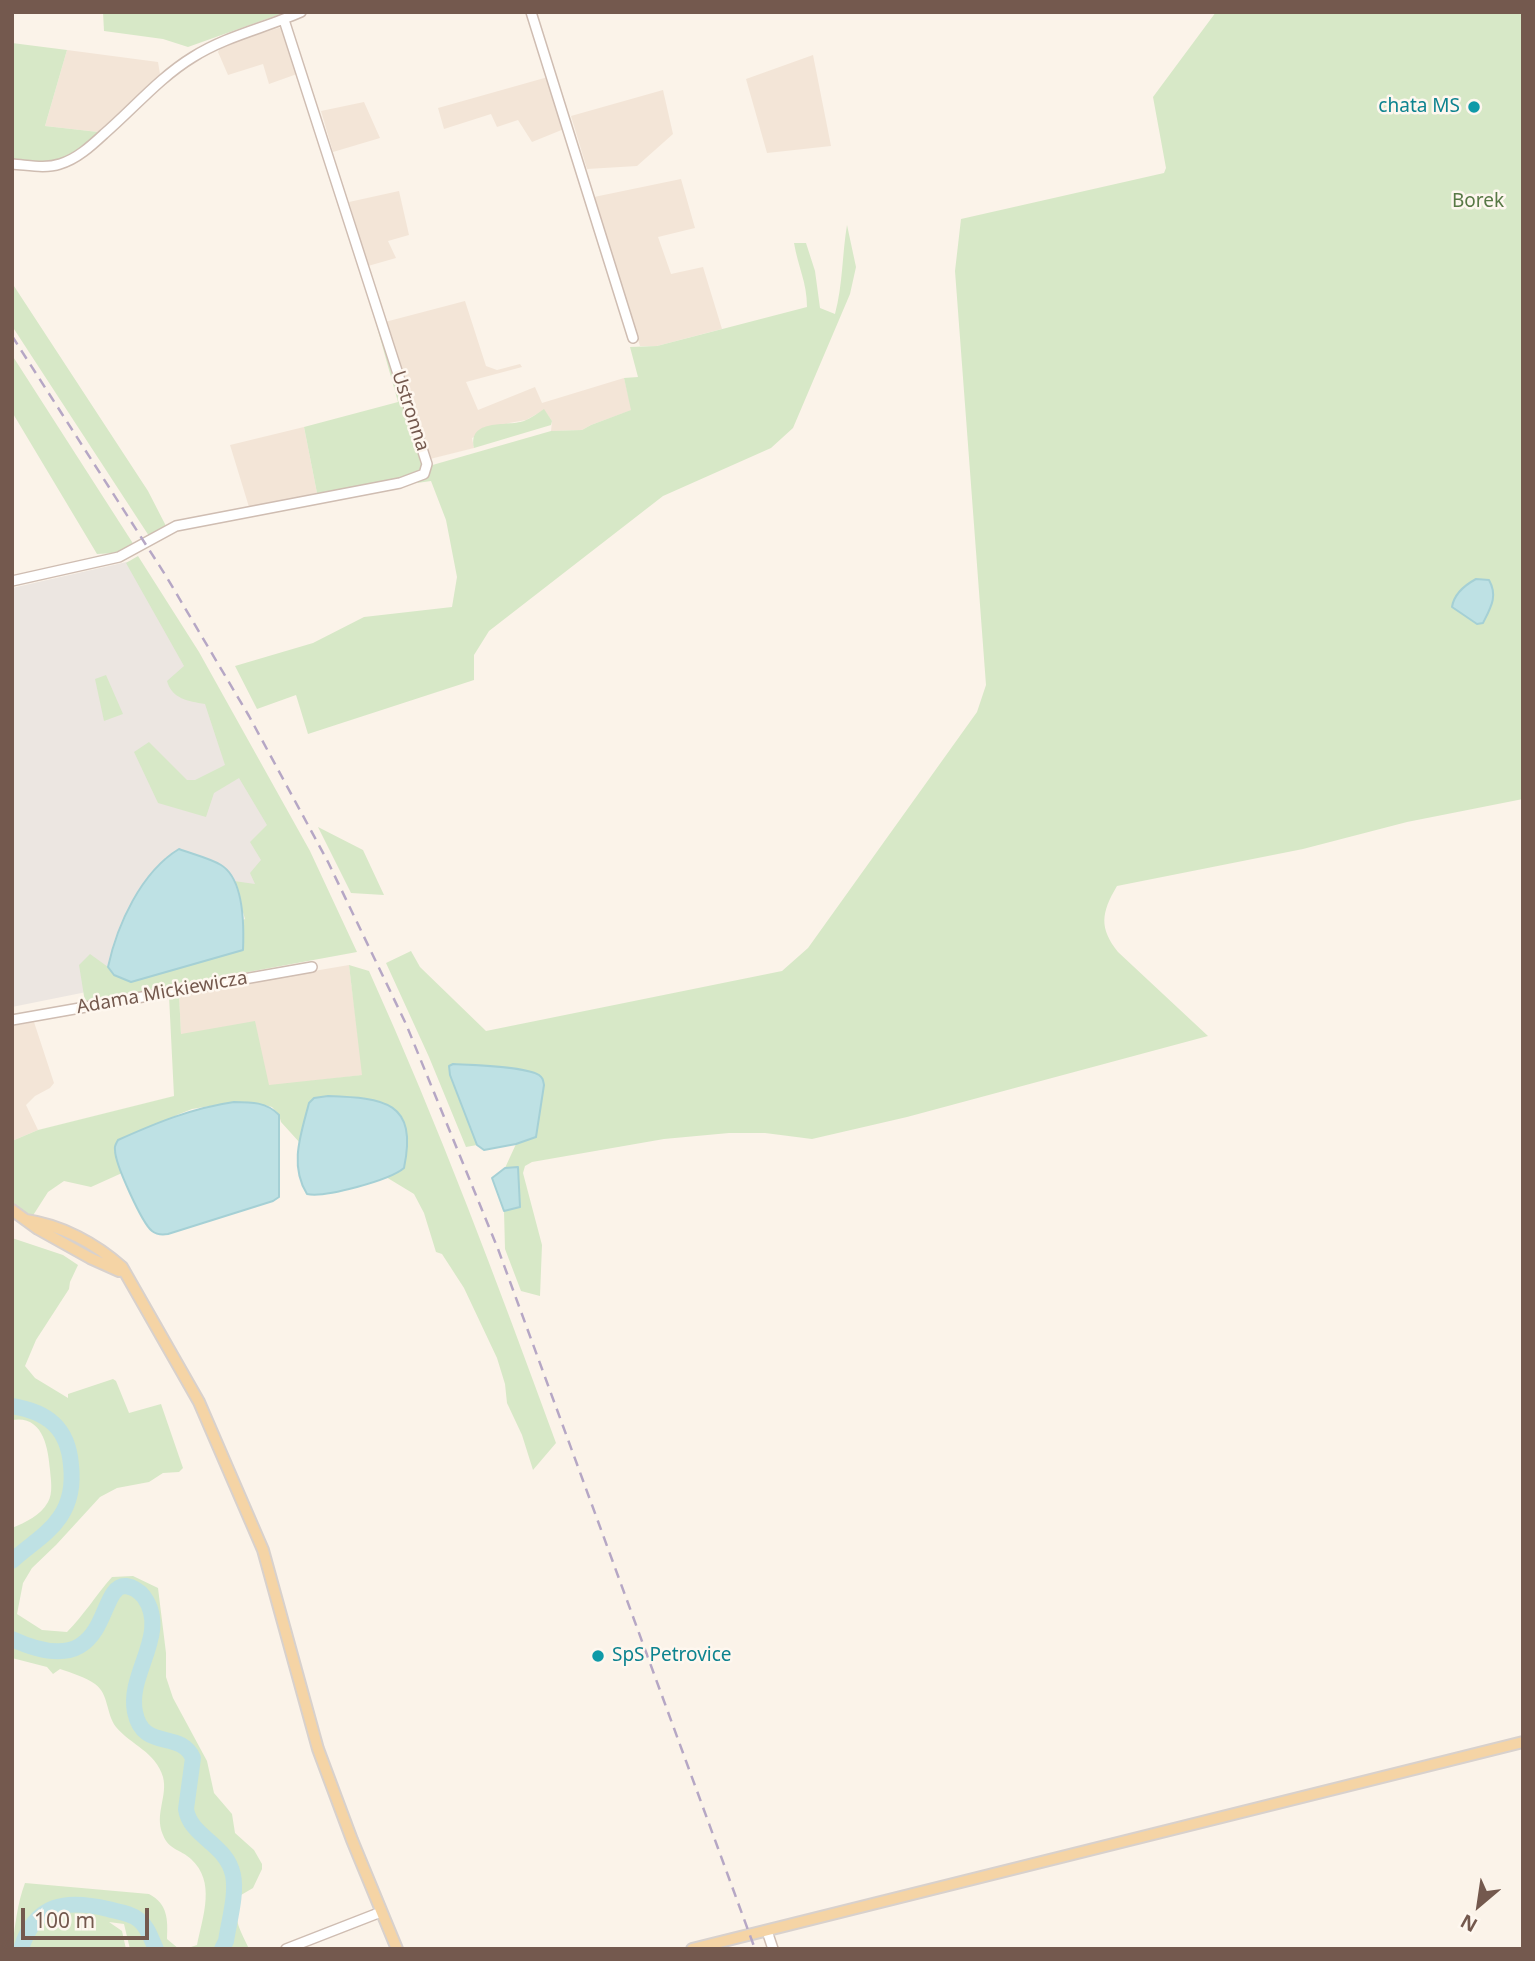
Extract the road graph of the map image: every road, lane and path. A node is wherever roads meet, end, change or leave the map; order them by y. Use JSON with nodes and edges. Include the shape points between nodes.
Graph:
{"nodes":[{"id":1,"x":301,"y":12,"type":"edge"},
{"id":2,"x":531,"y":12,"type":"edge"},
{"id":3,"x":284,"y":20,"type":"junction"},
{"id":4,"x":12,"y":164,"type":"edge"},
{"id":5,"x":633,"y":338,"type":"dead end"},
{"id":6,"x":12,"y":581,"type":"edge"},
{"id":7,"x":312,"y":967,"type":"dead end"},
{"id":8,"x":12,"y":1020,"type":"edge"},
{"id":9,"x":12,"y":1210,"type":"edge"},
{"id":10,"x":1523,"y":1742,"type":"edge"},
{"id":11,"x":381,"y":1912,"type":"junction"},
{"id":12,"x":767,"y":1931,"type":"junction"},
{"id":13,"x":286,"y":1949,"type":"edge"},
{"id":14,"x":397,"y":1949,"type":"edge"},
{"id":15,"x":692,"y":1949,"type":"edge"},
{"id":16,"x":773,"y":1949,"type":"edge"}],
"edges":[{"from":1,"to":3,"type":"street"},
{"from":2,"to":5,"type":"street"},
{"from":3,"to":4,"type":"street","via":[[220,41],[193,57],[73,159],[38,167]]},
{"from":3,"to":6,"type":"street","name":"Ustronna","via":[[427,464],[424,474],[400,483],[176,526],[119,557]]},
{"from":7,"to":8,"type":"street","name":"Adama Mickiewicza"},
{"from":9,"to":11,"type":"main road","via":[[26,1220],[67,1231],[122,1267],[199,1402],[263,1550],[318,1749]]},
{"from":10,"to":12,"type":"main road"},
{"from":11,"to":13,"type":"street"},
{"from":11,"to":14,"type":"main road"},
{"from":12,"to":15,"type":"main road"},
{"from":12,"to":16,"type":"street"}]}
